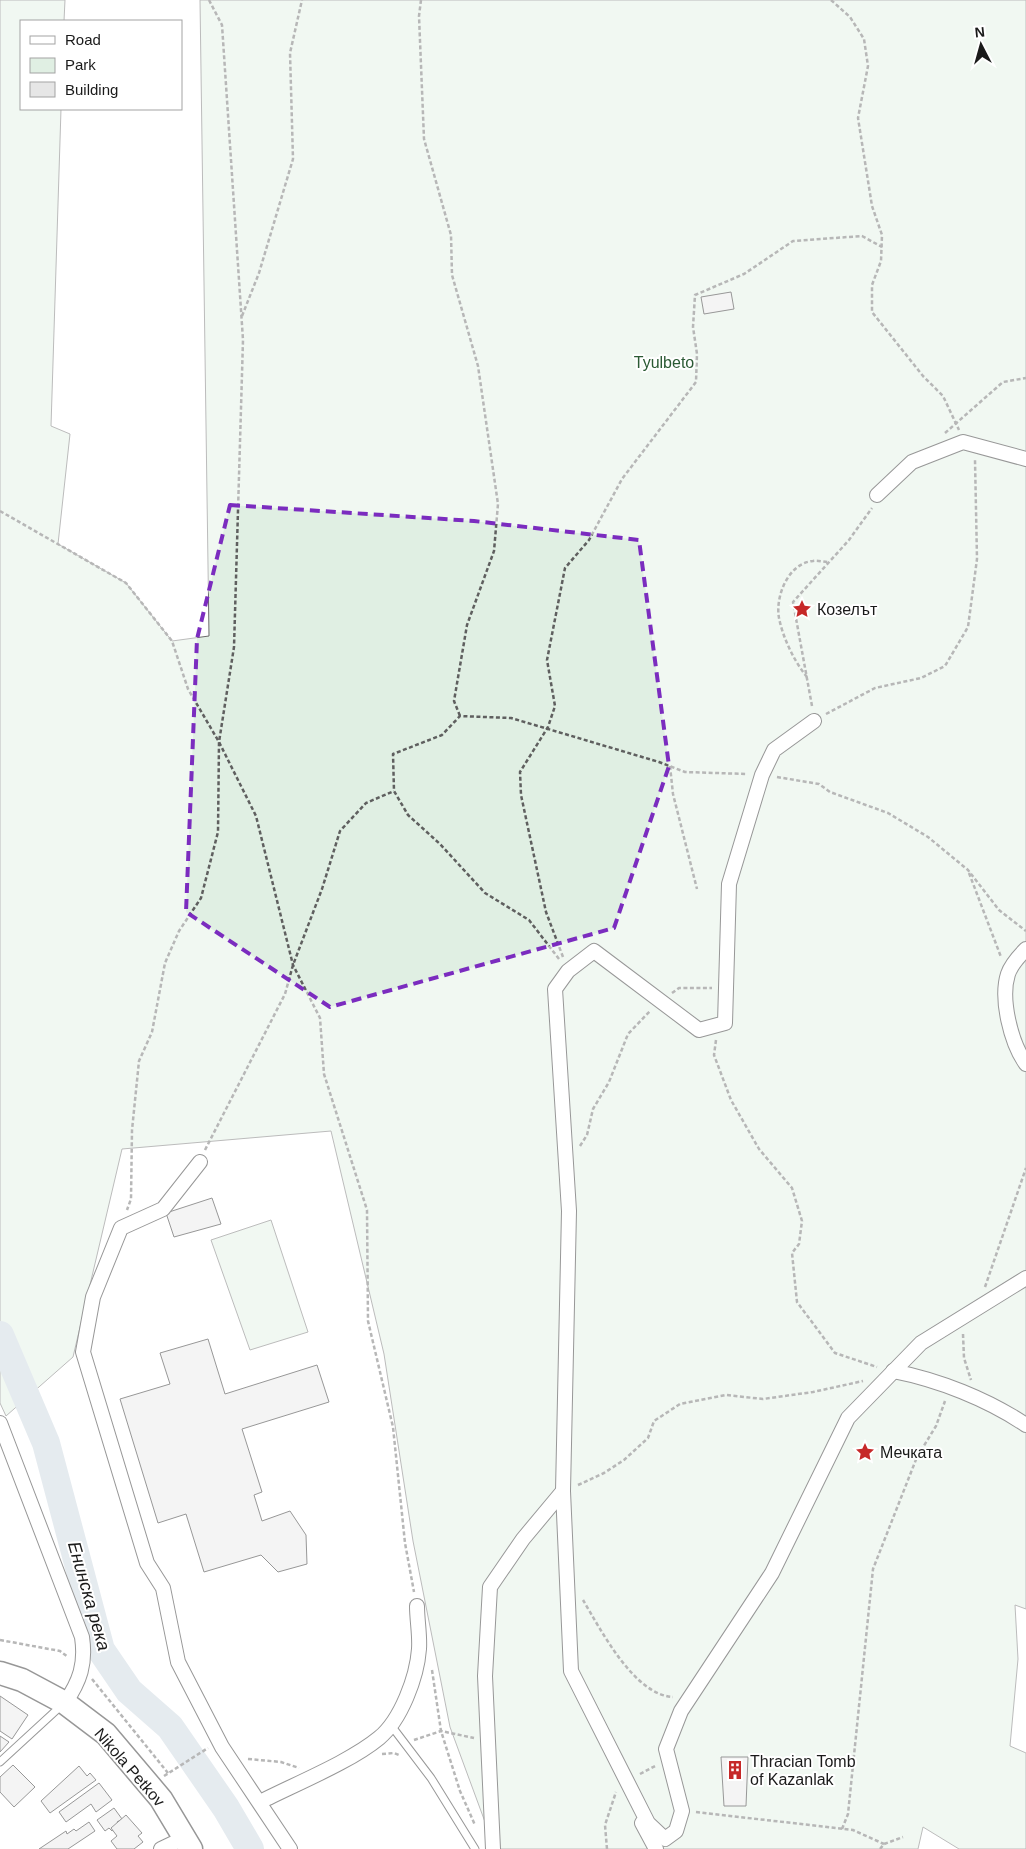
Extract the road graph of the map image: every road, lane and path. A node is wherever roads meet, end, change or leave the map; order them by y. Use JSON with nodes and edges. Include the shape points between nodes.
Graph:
{"nodes":[{"id":1,"x":209,"y":0,"type":"edge"},
{"id":2,"x":302,"y":0,"type":"edge"},
{"id":3,"x":421,"y":0,"type":"edge"},
{"id":4,"x":831,"y":0,"type":"edge"},
{"id":5,"x":882,"y":247,"type":"junction"},
{"id":6,"x":241,"y":319,"type":"junction"},
{"id":7,"x":1026,"y":378,"type":"edge"},
{"id":8,"x":957,"y":423,"type":"junction"},
{"id":9,"x":942,"y":436,"type":"dead end"},
{"id":10,"x":968,"y":443,"type":"junction"},
{"id":11,"x":1026,"y":460,"type":"edge"},
{"id":12,"x":878,"y":495,"type":"joint"},
{"id":13,"x":0,"y":511,"type":"edge"},
{"id":14,"x":828,"y":562,"type":"junction"},
{"id":15,"x":808,"y":678,"type":"junction"},
{"id":16,"x":460,"y":716,"type":"junction"},
{"id":17,"x":814,"y":720,"type":"junction"},
{"id":18,"x":548,"y":727,"type":"junction"},
{"id":19,"x":219,"y":742,"type":"junction"},
{"id":20,"x":670,"y":766,"type":"junction"},
{"id":21,"x":762,"y":775,"type":"junction"},
{"id":22,"x":394,"y":791,"type":"junction"},
{"id":23,"x":968,"y":870,"type":"junction"},
{"id":24,"x":697,"y":889,"type":"dead end"},
{"id":25,"x":1026,"y":931,"type":"edge"},
{"id":26,"x":1026,"y":950,"type":"edge"},
{"id":27,"x":293,"y":965,"type":"junction"},
{"id":28,"x":568,"y":971,"type":"junction"},
{"id":29,"x":1008,"y":975,"type":"junction"},
{"id":30,"x":726,"y":988,"type":"junction"},
{"id":31,"x":661,"y":1001,"type":"junction"},
{"id":32,"x":719,"y":1025,"type":"junction"},
{"id":33,"x":1026,"y":1064,"type":"edge"},
{"id":34,"x":200,"y":1162,"type":"joint"},
{"id":35,"x":566,"y":1164,"type":"junction"},
{"id":36,"x":1026,"y":1168,"type":"edge"},
{"id":37,"x":121,"y":1228,"type":"junction"},
{"id":38,"x":1026,"y":1278,"type":"edge"},
{"id":39,"x":973,"y":1312,"type":"junction"},
{"id":40,"x":890,"y":1374,"type":"junction"},
{"id":41,"x":950,"y":1388,"type":"junction"},
{"id":42,"x":986,"y":1403,"type":"junction"},
{"id":43,"x":0,"y":1423,"type":"edge"},
{"id":44,"x":1026,"y":1425,"type":"edge"},
{"id":45,"x":563,"y":1492,"type":"junction"},
{"id":46,"x":581,"y":1591,"type":"dead end"},
{"id":47,"x":417,"y":1606,"type":"joint"},
{"id":48,"x":0,"y":1640,"type":"edge"},
{"id":49,"x":431,"y":1665,"type":"dead end"},
{"id":50,"x":83,"y":1667,"type":"junction"},
{"id":51,"x":0,"y":1673,"type":"edge"},
{"id":52,"x":689,"y":1698,"type":"junction"},
{"id":53,"x":65,"y":1703,"type":"junction"},
{"id":54,"x":390,"y":1724,"type":"junction"},
{"id":55,"x":440,"y":1731,"type":"junction"},
{"id":56,"x":490,"y":1742,"type":"junction"},
{"id":57,"x":403,"y":1744,"type":"junction"},
{"id":58,"x":222,"y":1748,"type":"junction"},
{"id":59,"x":402,"y":1757,"type":"dead end"},
{"id":60,"x":668,"y":1758,"type":"junction"},
{"id":61,"x":0,"y":1762,"type":"edge"},
{"id":62,"x":168,"y":1773,"type":"junction"},
{"id":63,"x":315,"y":1774,"type":"junction"},
{"id":64,"x":163,"y":1776,"type":"dead end"},
{"id":65,"x":625,"y":1776,"type":"junction"},
{"id":66,"x":260,"y":1802,"type":"junction"},
{"id":67,"x":682,"y":1811,"type":"junction"},
{"id":68,"x":842,"y":1829,"type":"junction"},
{"id":69,"x":478,"y":1832,"type":"dead end"},
{"id":70,"x":903,"y":1836,"type":"dead end"},
{"id":71,"x":188,"y":1844,"type":"edge"},
{"id":72,"x":884,"y":1844,"type":"junction"},
{"id":73,"x":161,"y":1849,"type":"edge"},
{"id":74,"x":290,"y":1849,"type":"edge"},
{"id":75,"x":474,"y":1849,"type":"edge"},
{"id":76,"x":493,"y":1849,"type":"edge"},
{"id":77,"x":607,"y":1849,"type":"edge"},
{"id":78,"x":656,"y":1849,"type":"edge"},
{"id":79,"x":880,"y":1849,"type":"edge"}],
"edges":[{"from":1,"to":6,"type":"path","via":[[222,25]]},
{"from":2,"to":6,"type":"path","via":[[290,53],[293,159]]},
{"from":3,"to":16,"type":"path","via":[[424,139],[451,235],[452,275],[478,366],[498,504],[494,551],[467,625],[454,701]]},
{"from":4,"to":5,"type":"path","via":[[850,16],[864,39],[868,66],[858,118]]},
{"from":5,"to":8,"type":"path","via":[[882,261],[872,285],[872,312],[943,396]]},
{"from":5,"to":18,"type":"path","via":[[862,236],[793,241],[744,274],[696,295],[693,328],[697,354],[696,382],[622,479],[589,540],[565,568],[547,660],[555,706]]},
{"from":6,"to":19,"type":"path","via":[[244,340],[234,647]]},
{"from":7,"to":8,"type":"path","via":[[1004,382]]},
{"from":8,"to":9,"type":"path"},
{"from":8,"to":10,"type":"path"},
{"from":10,"to":11,"type":"street"},
{"from":10,"to":12,"type":"street","via":[[912,462]]},
{"from":10,"to":17,"type":"path","via":[[977,559],[968,627],[945,666],[921,678],[874,688]]},
{"from":12,"to":14,"type":"path","via":[[860,526]]},
{"from":13,"to":19,"type":"path","via":[[126,583],[172,641],[188,689]]},
{"from":14,"to":15,"type":"path","via":[[793,602]]},
{"from":14,"to":15,"type":"path","via":[[812,560],[797,566],[787,579],[779,599],[779,618],[796,664]]},
{"from":15,"to":17,"type":"path"},
{"from":16,"to":18,"type":"path","via":[[511,718]]},
{"from":16,"to":22,"type":"path","via":[[442,736],[393,754]]},
{"from":17,"to":21,"type":"street","via":[[774,750]]},
{"from":18,"to":20,"type":"path"},
{"from":18,"to":28,"type":"path","via":[[520,772],[521,795],[546,912]]},
{"from":19,"to":27,"type":"path","via":[[256,816]]},
{"from":19,"to":37,"type":"path","via":[[218,832],[201,898],[165,963],[152,1032],[139,1062],[132,1130],[131,1199]]},
{"from":20,"to":21,"type":"path","via":[[685,772]]},
{"from":20,"to":24,"type":"path","via":[[673,794]]},
{"from":21,"to":23,"type":"path","via":[[819,784],[830,792],[888,813],[928,837]]},
{"from":21,"to":30,"type":"street","via":[[729,884]]},
{"from":22,"to":27,"type":"path","via":[[366,803],[340,831]]},
{"from":22,"to":28,"type":"path","via":[[408,815],[485,893],[529,920]]},
{"from":23,"to":25,"type":"path","via":[[999,910]]},
{"from":23,"to":29,"type":"path"},
{"from":26,"to":29,"type":"street"},
{"from":27,"to":34,"type":"path","via":[[285,994]]},
{"from":27,"to":47,"type":"path","via":[[320,1018],[324,1074],[367,1210],[368,1321],[392,1427],[405,1543]]},
{"from":28,"to":31,"type":"street","via":[[594,951]]},
{"from":28,"to":35,"type":"street","via":[[555,989]]},
{"from":29,"to":33,"type":"street","via":[[1005,1013]]},
{"from":30,"to":31,"type":"path","via":[[679,988]]},
{"from":30,"to":32,"type":"street","via":[[725,1023]]},
{"from":31,"to":32,"type":"street","via":[[699,1030]]},
{"from":31,"to":35,"type":"path","via":[[628,1034],[609,1082],[593,1109],[588,1136]]},
{"from":32,"to":40,"type":"path","via":[[714,1056],[731,1100],[759,1149],[792,1188],[802,1221],[799,1244],[792,1254],[797,1302],[835,1353]]},
{"from":34,"to":37,"type":"street","via":[[163,1209]]},
{"from":35,"to":45,"type":"street","via":[[569,1211]]},
{"from":36,"to":39,"type":"path","via":[[983,1294]]},
{"from":37,"to":58,"type":"street","via":[[94,1297],[83,1352],[147,1563],[163,1588],[178,1662]]},
{"from":38,"to":39,"type":"street"},
{"from":39,"to":40,"type":"street","via":[[921,1343]]},
{"from":39,"to":42,"type":"path","via":[[962,1328],[964,1358],[972,1385]]},
{"from":40,"to":41,"type":"street","via":[[926,1378]]},
{"from":40,"to":45,"type":"path","via":[[813,1392],[763,1399],[726,1396],[680,1404],[654,1421],[648,1438],[624,1460]]},
{"from":40,"to":52,"type":"street","via":[[848,1418],[772,1573]]},
{"from":41,"to":42,"type":"street"},
{"from":41,"to":68,"type":"path","via":[[936,1426],[917,1457],[873,1569],[848,1814]]},
{"from":42,"to":44,"type":"street"},
{"from":43,"to":50,"type":"street","via":[[82,1638]]},
{"from":45,"to":56,"type":"street","via":[[490,1587],[485,1676]]},
{"from":45,"to":65,"type":"street","via":[[571,1671]]},
{"from":46,"to":52,"type":"path","via":[[583,1600],[625,1666],[644,1684],[667,1697]]},
{"from":47,"to":54,"type":"street","via":[[419,1649],[413,1680],[405,1702]]},
{"from":48,"to":50,"type":"path","via":[[60,1651]]},
{"from":49,"to":55,"type":"path"},
{"from":50,"to":53,"type":"street"},
{"from":50,"to":62,"type":"path"},
{"from":51,"to":53,"type":"main road","name":"Nikola Petkov","via":[[22,1680]]},
{"from":52,"to":60,"type":"street","via":[[666,1749]]},
{"from":53,"to":61,"type":"lane"},
{"from":53,"to":71,"type":"main road","name":"Nikola Petkov","via":[[106,1734],[161,1799]]},
{"from":54,"to":57,"type":"lane"},
{"from":54,"to":63,"type":"street","via":[[380,1737]]},
{"from":55,"to":56,"type":"path"},
{"from":55,"to":57,"type":"path"},
{"from":55,"to":69,"type":"path"},
{"from":56,"to":76,"type":"street"},
{"from":57,"to":59,"type":"path","via":[[377,1753],[394,1753]]},
{"from":57,"to":75,"type":"lane","via":[[431,1778]]},
{"from":58,"to":62,"type":"path","via":[[205,1748]]},
{"from":58,"to":63,"type":"path","via":[[242,1758],[281,1762]]},
{"from":58,"to":66,"type":"street"},
{"from":60,"to":65,"type":"path"},
{"from":60,"to":67,"type":"street"},
{"from":62,"to":64,"type":"path"},
{"from":63,"to":66,"type":"street"},
{"from":65,"to":67,"type":"street","via":[[648,1823],[665,1839],[676,1831]]},
{"from":65,"to":77,"type":"path","via":[[606,1824]]},
{"from":65,"to":78,"type":"street","via":[[638,1816]]},
{"from":66,"to":74,"type":"street"},
{"from":67,"to":68,"type":"path"},
{"from":68,"to":72,"type":"path","via":[[853,1830]]},
{"from":70,"to":72,"type":"path"},
{"from":71,"to":73,"type":"street"},
{"from":72,"to":79,"type":"path"}]}
